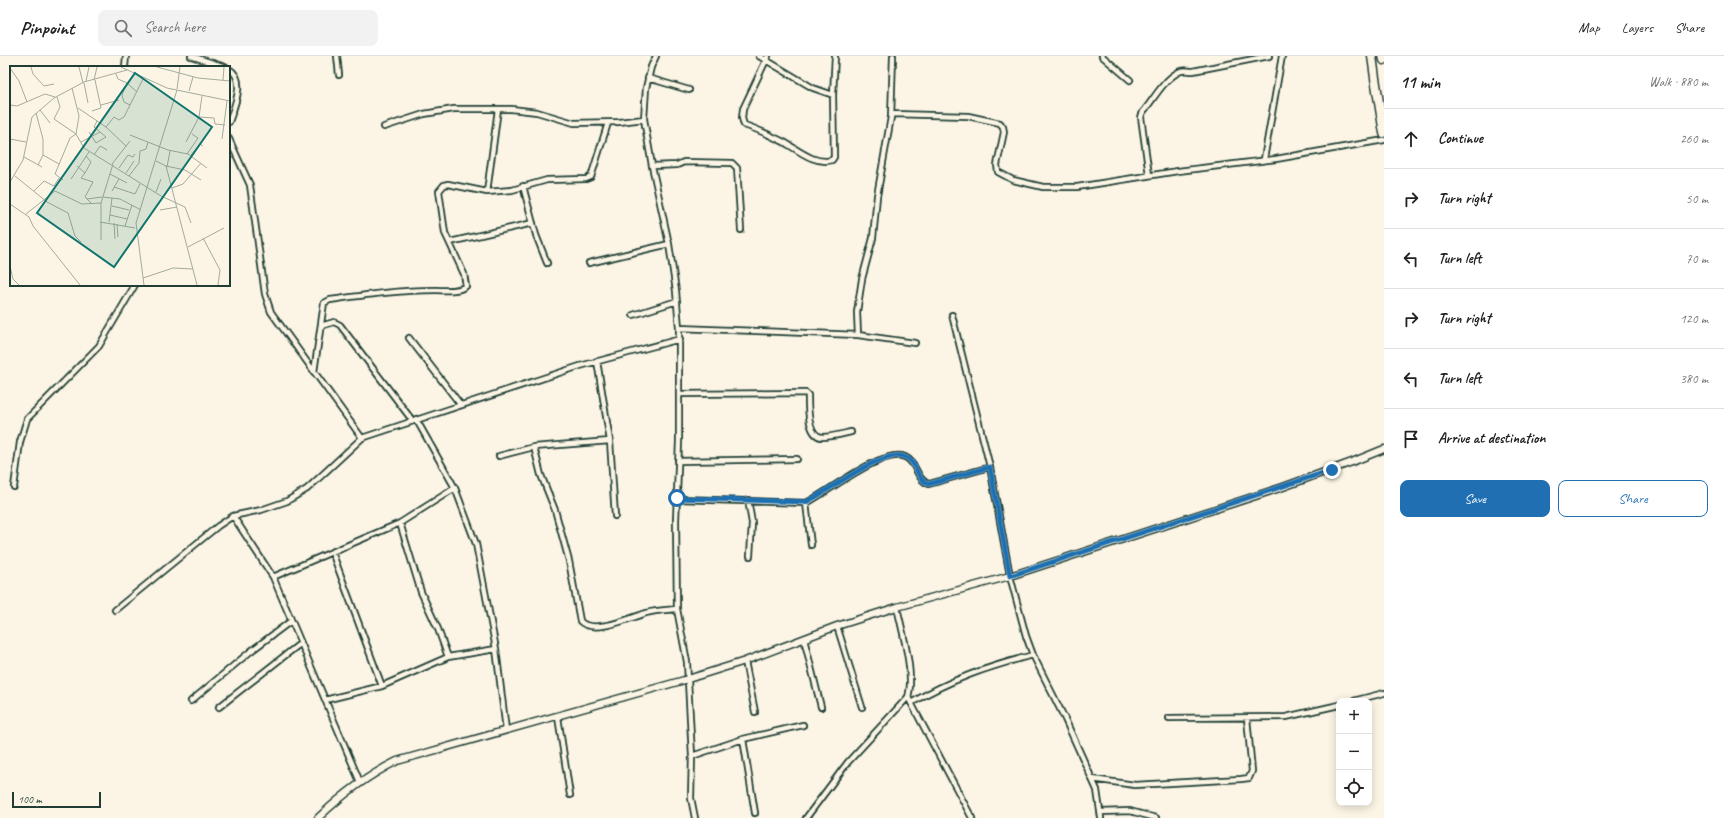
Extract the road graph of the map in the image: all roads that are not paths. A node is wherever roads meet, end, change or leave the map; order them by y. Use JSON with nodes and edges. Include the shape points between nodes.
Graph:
{"nodes":[{"id":1,"x":126,"y":56,"type":"edge"},
{"id":2,"x":191,"y":56,"type":"edge"},
{"id":3,"x":337,"y":56,"type":"edge"},
{"id":4,"x":656,"y":56,"type":"edge"},
{"id":5,"x":759,"y":56,"type":"edge"},
{"id":6,"x":835,"y":56,"type":"edge"},
{"id":7,"x":894,"y":56,"type":"edge"},
{"id":8,"x":1102,"y":56,"type":"edge"},
{"id":9,"x":1269,"y":56,"type":"edge"},
{"id":10,"x":1282,"y":56,"type":"edge"},
{"id":11,"x":1372,"y":56,"type":"edge"},
{"id":12,"x":1384,"y":56,"type":"edge"},
{"id":13,"x":767,"y":58,"type":"edge"},
{"id":14,"x":1384,"y":60,"type":"edge"},
{"id":15,"x":125,"y":66,"type":"edge"},
{"id":16,"x":221,"y":66,"type":"edge"},
{"id":17,"x":230,"y":69,"type":"edge"},
{"id":18,"x":339,"y":75,"type":"dead end"},
{"id":19,"x":648,"y":78,"type":"junction"},
{"id":20,"x":1130,"y":80,"type":"dead end"},
{"id":21,"x":689,"y":90,"type":"dead end"},
{"id":22,"x":833,"y":95,"type":"junction"},
{"id":23,"x":498,"y":109,"type":"junction"},
{"id":24,"x":892,"y":114,"type":"junction"},
{"id":25,"x":230,"y":119,"type":"edge"},
{"id":26,"x":644,"y":119,"type":"junction"},
{"id":27,"x":608,"y":123,"type":"junction"},
{"id":28,"x":384,"y":127,"type":"dead end"},
{"id":29,"x":1384,"y":133,"type":"edge"},
{"id":30,"x":230,"y":140,"type":"edge"},
{"id":31,"x":1384,"y":140,"type":"edge"},
{"id":32,"x":1264,"y":159,"type":"junction"},
{"id":33,"x":652,"y":166,"type":"junction"},
{"id":34,"x":1149,"y":175,"type":"junction"},
{"id":35,"x":523,"y":186,"type":"junction"},
{"id":36,"x":487,"y":192,"type":"junction"},
{"id":37,"x":533,"y":223,"type":"junction"},
{"id":38,"x":741,"y":230,"type":"dead end"},
{"id":39,"x":450,"y":242,"type":"junction"},
{"id":40,"x":669,"y":244,"type":"junction"},
{"id":41,"x":547,"y":263,"type":"dead end"},
{"id":42,"x":589,"y":263,"type":"dead end"},
{"id":43,"x":134,"y":286,"type":"edge"},
{"id":44,"x":677,"y":301,"type":"junction"},
{"id":45,"x":633,"y":315,"type":"dead end"},
{"id":46,"x":952,"y":315,"type":"dead end"},
{"id":47,"x":322,"y":326,"type":"junction"},
{"id":48,"x":679,"y":328,"type":"junction"},
{"id":49,"x":858,"y":335,"type":"junction"},
{"id":50,"x":409,"y":338,"type":"dead end"},
{"id":51,"x":680,"y":339,"type":"junction"},
{"id":52,"x":915,"y":343,"type":"dead end"},
{"id":53,"x":597,"y":361,"type":"junction"},
{"id":54,"x":314,"y":372,"type":"junction"},
{"id":55,"x":679,"y":394,"type":"junction"},
{"id":56,"x":460,"y":404,"type":"junction"},
{"id":57,"x":414,"y":420,"type":"junction"},
{"id":58,"x":851,"y":432,"type":"dead end"},
{"id":59,"x":362,"y":438,"type":"junction"},
{"id":60,"x":610,"y":441,"type":"junction"},
{"id":61,"x":534,"y":447,"type":"junction"},
{"id":62,"x":1384,"y":449,"type":"edge"},
{"id":63,"x":499,"y":456,"type":"dead end"},
{"id":64,"x":797,"y":459,"type":"dead end"},
{"id":65,"x":678,"y":461,"type":"junction"},
{"id":66,"x":990,"y":467,"type":"junction"},
{"id":67,"x":14,"y":486,"type":"dead end"},
{"id":68,"x":454,"y":488,"type":"junction"},
{"id":69,"x":677,"y":498,"type":"junction"},
{"id":70,"x":748,"y":500,"type":"junction"},
{"id":71,"x":806,"y":502,"type":"junction"},
{"id":72,"x":233,"y":516,"type":"junction"},
{"id":73,"x":615,"y":516,"type":"dead end"},
{"id":74,"x":400,"y":524,"type":"junction"},
{"id":75,"x":811,"y":545,"type":"dead end"},
{"id":76,"x":332,"y":552,"type":"junction"},
{"id":77,"x":750,"y":556,"type":"dead end"},
{"id":78,"x":1010,"y":576,"type":"junction"},
{"id":79,"x":273,"y":577,"type":"junction"},
{"id":80,"x":897,"y":607,"type":"junction"},
{"id":81,"x":677,"y":609,"type":"junction"},
{"id":82,"x":115,"y":610,"type":"dead end"},
{"id":83,"x":291,"y":621,"type":"junction"},
{"id":84,"x":837,"y":626,"type":"junction"},
{"id":85,"x":804,"y":639,"type":"junction"},
{"id":86,"x":300,"y":643,"type":"junction"},
{"id":87,"x":496,"y":649,"type":"junction"},
{"id":88,"x":1033,"y":655,"type":"junction"},
{"id":89,"x":448,"y":657,"type":"junction"},
{"id":90,"x":745,"y":661,"type":"junction"},
{"id":91,"x":688,"y":679,"type":"junction"},
{"id":92,"x":382,"y":686,"type":"junction"},
{"id":93,"x":1384,"y":693,"type":"edge"},
{"id":94,"x":908,"y":697,"type":"junction"},
{"id":95,"x":1365,"y":698,"type":"edge"},
{"id":96,"x":324,"y":700,"type":"junction"},
{"id":97,"x":191,"y":701,"type":"dead end"},
{"id":98,"x":911,"y":703,"type":"junction"},
{"id":99,"x":1336,"y":706,"type":"edge"},
{"id":100,"x":219,"y":707,"type":"dead end"},
{"id":101,"x":821,"y":707,"type":"dead end"},
{"id":102,"x":862,"y":707,"type":"dead end"},
{"id":103,"x":754,"y":712,"type":"dead end"},
{"id":104,"x":558,"y":717,"type":"junction"},
{"id":105,"x":1169,"y":718,"type":"dead end"},
{"id":106,"x":1247,"y":718,"type":"junction"},
{"id":107,"x":803,"y":725,"type":"dead end"},
{"id":108,"x":506,"y":730,"type":"junction"},
{"id":109,"x":743,"y":739,"type":"junction"},
{"id":110,"x":692,"y":756,"type":"junction"},
{"id":111,"x":1092,"y":779,"type":"junction"},
{"id":112,"x":360,"y":782,"type":"junction"},
{"id":113,"x":570,"y":795,"type":"dead end"},
{"id":114,"x":1101,"y":812,"type":"junction"},
{"id":115,"x":755,"y":813,"type":"dead end"},
{"id":116,"x":318,"y":818,"type":"edge"},
{"id":117,"x":695,"y":818,"type":"edge"},
{"id":118,"x":806,"y":818,"type":"edge"},
{"id":119,"x":972,"y":818,"type":"edge"},
{"id":120,"x":1102,"y":818,"type":"edge"},
{"id":121,"x":1156,"y":818,"type":"edge"}],
"edges":[{"from":1,"to":15,"type":"street"},
{"from":2,"to":16,"type":"street"},
{"from":3,"to":18,"type":"street"},
{"from":4,"to":19,"type":"street"},
{"from":5,"to":13,"type":"street"},
{"from":6,"to":22,"type":"street"},
{"from":7,"to":24,"type":"street"},
{"from":8,"to":20,"type":"street"},
{"from":9,"to":34,"type":"street","via":[[1193,72],[1184,70],[1166,82],[1141,116]]},
{"from":10,"to":32,"type":"street"},
{"from":11,"to":29,"type":"highway"},
{"from":12,"to":14,"type":"highway"},
{"from":13,"to":22,"type":"street","via":[[813,88]]},
{"from":13,"to":22,"type":"street","via":[[743,109],[744,125],[786,143],[804,155],[827,162],[834,157]]},
{"from":17,"to":25,"type":"street","via":[[238,82]]},
{"from":19,"to":21,"type":"street"},
{"from":19,"to":26,"type":"street"},
{"from":23,"to":27,"type":"street","via":[[537,112],[574,123]]},
{"from":23,"to":28,"type":"street","via":[[454,109],[424,114]]},
{"from":23,"to":36,"type":"street"},
{"from":24,"to":34,"type":"street","via":[[968,116],[1000,123],[1004,132],[997,165],[998,172],[1013,180],[1043,187],[1077,186]]},
{"from":24,"to":49,"type":"street","via":[[877,196],[873,238],[862,279],[858,305]]},
{"from":26,"to":27,"type":"street"},
{"from":26,"to":33,"type":"street"},
{"from":27,"to":35,"type":"street","via":[[591,177],[586,180],[548,180]]},
{"from":30,"to":54,"type":"street","via":[[250,185],[265,294],[271,312]]},
{"from":31,"to":32,"type":"street"},
{"from":32,"to":34,"type":"street"},
{"from":33,"to":38,"type":"street","via":[[677,165],[684,162],[736,165]]},
{"from":33,"to":40,"type":"street"},
{"from":35,"to":36,"type":"street","via":[[512,190]]},
{"from":35,"to":37,"type":"street"},
{"from":36,"to":39,"type":"street","via":[[448,184],[440,187],[446,233]]},
{"from":37,"to":39,"type":"street"},
{"from":37,"to":41,"type":"street"},
{"from":39,"to":47,"type":"street","via":[[466,282],[462,289],[412,290],[330,300],[324,303]]},
{"from":40,"to":42,"type":"street"},
{"from":40,"to":44,"type":"street"},
{"from":43,"to":67,"type":"street","via":[[99,346],[27,419],[20,442]]},
{"from":44,"to":45,"type":"street"},
{"from":44,"to":48,"type":"street"},
{"from":46,"to":66,"type":"street"},
{"from":47,"to":54,"type":"street"},
{"from":47,"to":57,"type":"street","via":[[334,322],[340,325]]},
{"from":48,"to":49,"type":"street"},
{"from":48,"to":51,"type":"street"},
{"from":49,"to":52,"type":"street"},
{"from":50,"to":56,"type":"street"},
{"from":51,"to":53,"type":"street"},
{"from":51,"to":55,"type":"street"},
{"from":53,"to":56,"type":"street"},
{"from":53,"to":60,"type":"street"},
{"from":54,"to":59,"type":"street"},
{"from":55,"to":58,"type":"street","via":[[806,392],[809,420],[816,434],[821,437]]},
{"from":55,"to":65,"type":"street"},
{"from":56,"to":57,"type":"street"},
{"from":57,"to":59,"type":"street"},
{"from":57,"to":68,"type":"street"},
{"from":59,"to":72,"type":"street","via":[[307,489],[286,501]]},
{"from":60,"to":61,"type":"street"},
{"from":60,"to":73,"type":"street"},
{"from":61,"to":63,"type":"street"},
{"from":61,"to":81,"type":"street","via":[[569,561],[580,621],[591,626]]},
{"from":62,"to":78,"type":"street","via":[[1283,487]]},
{"from":64,"to":65,"type":"street"},
{"from":65,"to":69,"type":"street"},
{"from":66,"to":71,"type":"street","via":[[929,484],[921,479],[912,461],[907,457],[895,455],[848,476]]},
{"from":66,"to":78,"type":"street"},
{"from":68,"to":74,"type":"street"},
{"from":68,"to":87,"type":"street","via":[[476,544]]},
{"from":69,"to":70,"type":"street"},
{"from":69,"to":81,"type":"street"},
{"from":70,"to":71,"type":"street"},
{"from":70,"to":77,"type":"street","via":[[752,522]]},
{"from":71,"to":75,"type":"street"},
{"from":72,"to":79,"type":"street"},
{"from":72,"to":82,"type":"street"},
{"from":74,"to":76,"type":"street"},
{"from":74,"to":89,"type":"street","via":[[421,592]]},
{"from":76,"to":79,"type":"street"},
{"from":76,"to":92,"type":"street"},
{"from":78,"to":80,"type":"street"},
{"from":78,"to":88,"type":"street"},
{"from":79,"to":83,"type":"street"},
{"from":80,"to":84,"type":"street"},
{"from":80,"to":94,"type":"street","via":[[909,670],[911,688]]},
{"from":81,"to":91,"type":"street"},
{"from":83,"to":86,"type":"street"},
{"from":83,"to":97,"type":"street"},
{"from":84,"to":85,"type":"street"},
{"from":84,"to":102,"type":"street"},
{"from":85,"to":90,"type":"street"},
{"from":85,"to":101,"type":"street"},
{"from":86,"to":96,"type":"street"},
{"from":86,"to":100,"type":"street"},
{"from":87,"to":89,"type":"street"},
{"from":87,"to":108,"type":"street"},
{"from":88,"to":98,"type":"street","via":[[970,673]]},
{"from":88,"to":111,"type":"street","via":[[1062,711]]},
{"from":89,"to":92,"type":"street"},
{"from":90,"to":91,"type":"street"},
{"from":90,"to":103,"type":"street"},
{"from":91,"to":104,"type":"street"},
{"from":91,"to":110,"type":"street"},
{"from":92,"to":96,"type":"street"},
{"from":93,"to":95,"type":"street"},
{"from":94,"to":98,"type":"street"},
{"from":94,"to":118,"type":"street","via":[[848,762]]},
{"from":96,"to":112,"type":"street"},
{"from":98,"to":119,"type":"street"},
{"from":99,"to":106,"type":"street","via":[[1286,717]]},
{"from":104,"to":108,"type":"street"},
{"from":104,"to":113,"type":"street"},
{"from":105,"to":106,"type":"street"},
{"from":106,"to":111,"type":"street","via":[[1252,771],[1249,778],[1135,785]]},
{"from":107,"to":109,"type":"street"},
{"from":108,"to":112,"type":"street","via":[[397,761]]},
{"from":109,"to":110,"type":"street"},
{"from":109,"to":115,"type":"street"},
{"from":110,"to":117,"type":"street","via":[[691,798]]},
{"from":111,"to":114,"type":"street"},
{"from":112,"to":116,"type":"street"},
{"from":114,"to":120,"type":"street"},
{"from":114,"to":121,"type":"street","via":[[1130,811]]}]}
